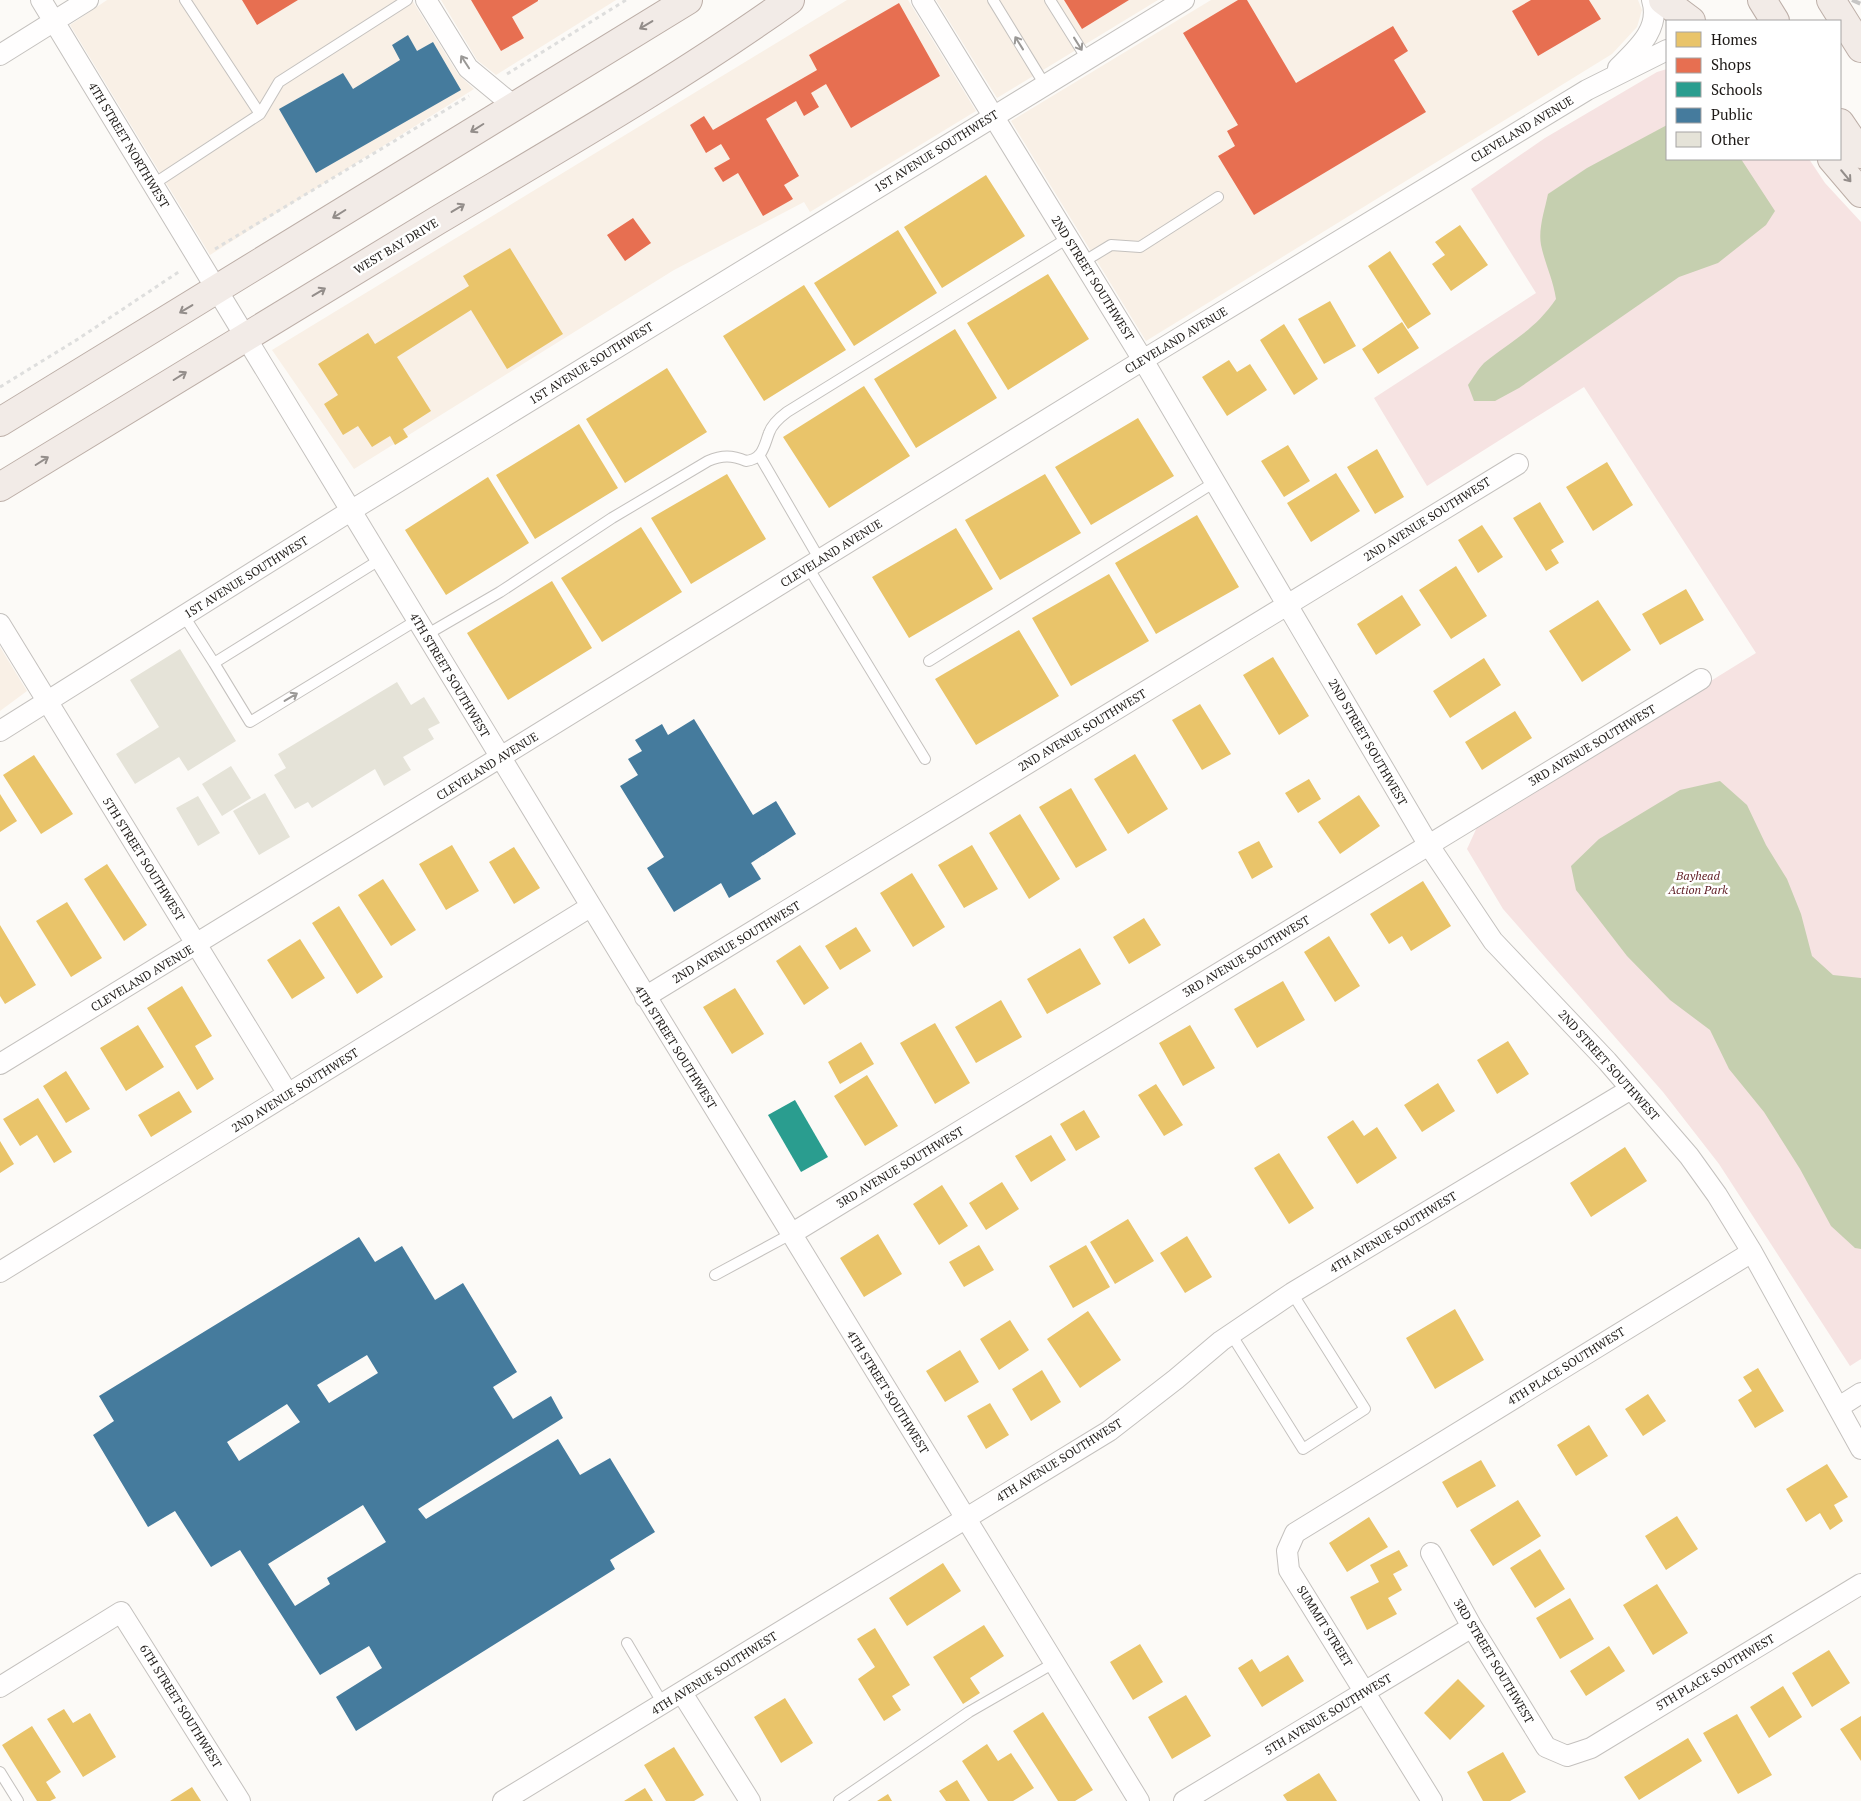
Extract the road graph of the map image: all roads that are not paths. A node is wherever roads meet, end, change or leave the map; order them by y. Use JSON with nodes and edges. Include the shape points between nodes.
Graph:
{"nodes":[{"id":1,"x":41,"y":0,"type":"edge"},
{"id":2,"x":88,"y":0,"type":"edge"},
{"id":3,"x":185,"y":0,"type":"edge"},
{"id":4,"x":407,"y":0,"type":"edge"},
{"id":5,"x":426,"y":0,"type":"edge"},
{"id":6,"x":688,"y":0,"type":"edge"},
{"id":7,"x":790,"y":0,"type":"edge"},
{"id":8,"x":922,"y":0,"type":"edge"},
{"id":9,"x":992,"y":0,"type":"edge"},
{"id":10,"x":1050,"y":0,"type":"edge"},
{"id":11,"x":1652,"y":0,"type":"edge"},
{"id":12,"x":1663,"y":0,"type":"edge"},
{"id":13,"x":1762,"y":0,"type":"edge"},
{"id":14,"x":1832,"y":0,"type":"edge"},
{"id":15,"x":1180,"y":1,"type":"edge"},
{"id":16,"x":1690,"y":20,"type":"edge"},
{"id":17,"x":1774,"y":20,"type":"edge"},
{"id":18,"x":54,"y":21,"type":"junction"},
{"id":19,"x":1861,"y":48,"type":"edge"},
{"id":20,"x":1666,"y":50,"type":"edge"},
{"id":21,"x":0,"y":55,"type":"edge"},
{"id":22,"x":1087,"y":59,"type":"junction"},
{"id":23,"x":1605,"y":79,"type":"junction"},
{"id":24,"x":1045,"y":85,"type":"junction"},
{"id":25,"x":514,"y":106,"type":"junction"},
{"id":26,"x":260,"y":114,"type":"junction"},
{"id":27,"x":994,"y":116,"type":"junction"},
{"id":28,"x":1841,"y":125,"type":"edge"},
{"id":29,"x":1861,"y":154,"type":"edge"},
{"id":30,"x":1833,"y":160,"type":"edge"},
{"id":31,"x":152,"y":185,"type":"junction"},
{"id":32,"x":1861,"y":193,"type":"edge"},
{"id":33,"x":1218,"y":197,"type":"dead end"},
{"id":34,"x":1068,"y":238,"type":"junction"},
{"id":35,"x":1083,"y":262,"type":"junction"},
{"id":36,"x":217,"y":290,"type":"junction"},
{"id":37,"x":246,"y":336,"type":"junction"},
{"id":38,"x":1143,"y":360,"type":"junction"},
{"id":39,"x":0,"y":422,"type":"edge"},
{"id":40,"x":759,"y":455,"type":"junction"},
{"id":41,"x":1518,"y":464,"type":"dead end"},
{"id":42,"x":1215,"y":482,"type":"junction"},
{"id":43,"x":0,"y":487,"type":"edge"},
{"id":44,"x":352,"y":510,"type":"junction"},
{"id":45,"x":380,"y":559,"type":"junction"},
{"id":46,"x":814,"y":564,"type":"junction"},
{"id":47,"x":1288,"y":605,"type":"junction"},
{"id":48,"x":184,"y":616,"type":"junction"},
{"id":49,"x":0,"y":624,"type":"edge"},
{"id":50,"x":422,"y":628,"type":"junction"},
{"id":51,"x":929,"y":661,"type":"dead end"},
{"id":52,"x":214,"y":663,"type":"junction"},
{"id":53,"x":1701,"y":678,"type":"dead end"},
{"id":54,"x":48,"y":702,"type":"junction"},
{"id":55,"x":0,"y":731,"type":"edge"},
{"id":56,"x":499,"y":758,"type":"junction"},
{"id":57,"x":925,"y":759,"type":"dead end"},
{"id":58,"x":1428,"y":844,"type":"junction"},
{"id":59,"x":590,"y":907,"type":"junction"},
{"id":60,"x":196,"y":944,"type":"junction"},
{"id":61,"x":646,"y":997,"type":"junction"},
{"id":62,"x":0,"y":1064,"type":"edge"},
{"id":63,"x":1631,"y":1089,"type":"junction"},
{"id":64,"x":288,"y":1094,"type":"junction"},
{"id":65,"x":791,"y":1234,"type":"junction"},
{"id":66,"x":1752,"y":1252,"type":"junction"},
{"id":67,"x":0,"y":1272,"type":"edge"},
{"id":68,"x":715,"y":1275,"type":"dead end"},
{"id":69,"x":1292,"y":1294,"type":"junction"},
{"id":70,"x":1231,"y":1334,"type":"junction"},
{"id":71,"x":1861,"y":1393,"type":"edge"},
{"id":72,"x":1839,"y":1407,"type":"junction"},
{"id":73,"x":1861,"y":1449,"type":"edge"},
{"id":74,"x":1380,"y":1481,"type":"joint"},
{"id":75,"x":965,"y":1518,"type":"junction"},
{"id":76,"x":1431,"y":1553,"type":"dead end"},
{"id":77,"x":1861,"y":1584,"type":"edge"},
{"id":78,"x":1472,"y":1627,"type":"junction"},
{"id":79,"x":627,"y":1643,"type":"dead end"},
{"id":80,"x":1054,"y":1663,"type":"junction"},
{"id":81,"x":0,"y":1687,"type":"edge"},
{"id":82,"x":1365,"y":1691,"type":"junction"},
{"id":83,"x":682,"y":1693,"type":"junction"},
{"id":84,"x":663,"y":1704,"type":"junction"},
{"id":85,"x":1567,"y":1756,"type":"joint"},
{"id":86,"x":0,"y":1772,"type":"edge"},
{"id":87,"x":18,"y":1801,"type":"edge"},
{"id":88,"x":240,"y":1801,"type":"edge"},
{"id":89,"x":503,"y":1801,"type":"edge"},
{"id":90,"x":750,"y":1801,"type":"edge"},
{"id":91,"x":839,"y":1801,"type":"edge"},
{"id":92,"x":1139,"y":1801,"type":"edge"},
{"id":93,"x":1184,"y":1801,"type":"edge"},
{"id":94,"x":1432,"y":1801,"type":"edge"}],
"edges":[{"from":1,"to":18,"type":"street","name":"4TH STREET NORTHWEST"},
{"from":2,"to":18,"type":"street"},
{"from":3,"to":26,"type":"lane"},
{"from":4,"to":26,"type":"lane","via":[[279,82]]},
{"from":25,"to":5,"type":"street","one_way":true,"via":[[468,68]]},
{"from":6,"to":25,"type":"main road","one_way":true},
{"from":37,"to":7,"type":"main road","name":"WEST BAY DRIVE","one_way":true,"via":[[559,148],[750,29]]},
{"from":8,"to":27,"type":"street","name":"2ND STREET SOUTHWEST"},
{"from":24,"to":9,"type":"lane","one_way":true},
{"from":10,"to":22,"type":"lane","one_way":true},
{"from":11,"to":23,"type":"street","via":[[1654,22],[1648,35],[1636,51]]},
{"from":12,"to":16,"type":"main road"},
{"from":13,"to":17,"type":"main road"},
{"from":14,"to":19,"type":"main road"},
{"from":15,"to":22,"type":"street","name":"1ST AVENUE SOUTHWEST"},
{"from":18,"to":21,"type":"street"},
{"from":18,"to":31,"type":"street","name":"4TH STREET NORTHWEST"},
{"from":20,"to":23,"type":"street","name":"CLEVELAND AVENUE"},
{"from":22,"to":24,"type":"street","name":"1ST AVENUE SOUTHWEST"},
{"from":23,"to":38,"type":"street","name":"CLEVELAND AVENUE"},
{"from":24,"to":27,"type":"street","name":"1ST AVENUE SOUTHWEST"},
{"from":25,"to":36,"type":"main road","one_way":true},
{"from":26,"to":31,"type":"lane"},
{"from":27,"to":34,"type":"street","name":"2ND STREET SOUTHWEST"},
{"from":27,"to":44,"type":"street","name":"1ST AVENUE SOUTHWEST"},
{"from":28,"to":29,"type":"main road"},
{"from":30,"to":32,"type":"main road","one_way":true},
{"from":31,"to":36,"type":"street","name":"4TH STREET NORTHWEST"},
{"from":33,"to":35,"type":"lane","via":[[1140,247],[1111,245]]},
{"from":34,"to":35,"type":"street","name":"2ND STREET SOUTHWEST"},
{"from":34,"to":40,"type":"lane","via":[[787,412],[769,432],[767,444]]},
{"from":35,"to":38,"type":"street","name":"2ND STREET SOUTHWEST"},
{"from":36,"to":37,"type":"street","name":"4TH STREET SOUTHWEST"},
{"from":36,"to":39,"type":"main road","one_way":true},
{"from":43,"to":37,"type":"main road","name":"WEST BAY DRIVE","one_way":true},
{"from":37,"to":44,"type":"street","name":"4TH STREET SOUTHWEST"},
{"from":38,"to":42,"type":"street","name":"2ND STREET SOUTHWEST"},
{"from":38,"to":46,"type":"street","name":"CLEVELAND AVENUE"},
{"from":40,"to":46,"type":"lane"},
{"from":40,"to":50,"type":"lane","via":[[751,460],[720,456],[708,461],[612,518],[500,592]]},
{"from":41,"to":47,"type":"street","name":"2ND AVENUE SOUTHWEST"},
{"from":42,"to":47,"type":"street","name":"2ND STREET SOUTHWEST"},
{"from":42,"to":51,"type":"lane"},
{"from":44,"to":45,"type":"street","name":"4TH STREET SOUTHWEST"},
{"from":44,"to":48,"type":"street","name":"1ST AVENUE SOUTHWEST"},
{"from":45,"to":50,"type":"street","name":"4TH STREET SOUTHWEST"},
{"from":45,"to":52,"type":"lane"},
{"from":46,"to":56,"type":"street","name":"CLEVELAND AVENUE"},
{"from":46,"to":57,"type":"lane"},
{"from":47,"to":58,"type":"street","name":"2ND STREET SOUTHWEST"},
{"from":47,"to":61,"type":"street","name":"2ND AVENUE SOUTHWEST"},
{"from":48,"to":52,"type":"lane"},
{"from":48,"to":54,"type":"street","name":"1ST AVENUE SOUTHWEST"},
{"from":49,"to":54,"type":"street","name":"5TH STREET SOUTHWEST"},
{"from":52,"to":50,"type":"lane","one_way":true,"via":[[250,722]]},
{"from":50,"to":56,"type":"street","name":"4TH STREET SOUTHWEST"},
{"from":53,"to":58,"type":"street","name":"3RD AVENUE SOUTHWEST"},
{"from":54,"to":55,"type":"street","name":"1ST AVENUE SOUTHWEST"},
{"from":54,"to":60,"type":"street","name":"5TH STREET SOUTHWEST"},
{"from":56,"to":59,"type":"street","name":"4TH STREET SOUTHWEST"},
{"from":56,"to":60,"type":"street","name":"CLEVELAND AVENUE"},
{"from":58,"to":63,"type":"street","name":"2ND STREET SOUTHWEST","via":[[1493,941]]},
{"from":58,"to":65,"type":"street","name":"3RD AVENUE SOUTHWEST"},
{"from":59,"to":61,"type":"street","name":"4TH STREET SOUTHWEST"},
{"from":59,"to":64,"type":"street","name":"2ND AVENUE SOUTHWEST"},
{"from":60,"to":62,"type":"street","name":"CLEVELAND AVENUE"},
{"from":60,"to":64,"type":"street","name":"5TH STREET SOUTHWEST"},
{"from":61,"to":65,"type":"street","name":"4TH STREET SOUTHWEST"},
{"from":63,"to":66,"type":"street","name":"2ND STREET SOUTHWEST","via":[[1689,1156]]},
{"from":63,"to":69,"type":"street","name":"4TH AVENUE SOUTHWEST"},
{"from":64,"to":67,"type":"street","name":"2ND AVENUE SOUTHWEST"},
{"from":65,"to":68,"type":"lane"},
{"from":65,"to":75,"type":"street","name":"4TH STREET SOUTHWEST"},
{"from":66,"to":72,"type":"street","name":"2ND STREET SOUTHWEST"},
{"from":66,"to":74,"type":"street","name":"4TH PLACE SOUTHWEST"},
{"from":69,"to":70,"type":"street","name":"4TH AVENUE SOUTHWEST"},
{"from":69,"to":70,"type":"lane","via":[[1365,1409],[1303,1449]]},
{"from":70,"to":75,"type":"street","name":"4TH AVENUE SOUTHWEST","via":[[1109,1431]]},
{"from":71,"to":72,"type":"street"},
{"from":72,"to":73,"type":"street","name":"2ND STREET SOUTHWEST"},
{"from":74,"to":82,"type":"street","name":"SUMMIT STREET","via":[[1295,1533],[1287,1551],[1289,1570]]},
{"from":75,"to":80,"type":"street","name":"4TH STREET SOUTHWEST"},
{"from":75,"to":83,"type":"street","name":"4TH AVENUE SOUTHWEST"},
{"from":76,"to":78,"type":"street","name":"3RD STREET SOUTHWEST"},
{"from":77,"to":85,"type":"street","name":"5TH PLACE SOUTHWEST","via":[[1590,1748]]},
{"from":78,"to":82,"type":"street","name":"5TH AVENUE SOUTHWEST"},
{"from":78,"to":85,"type":"street","name":"3RD STREET SOUTHWEST","via":[[1546,1747]]},
{"from":79,"to":84,"type":"lane"},
{"from":80,"to":91,"type":"lane","via":[[969,1712]]},
{"from":80,"to":92,"type":"street","name":"4TH STREET SOUTHWEST"},
{"from":81,"to":88,"type":"street","name":"6TH STREET SOUTHWEST","via":[[121,1612]]},
{"from":82,"to":93,"type":"street","name":"5TH AVENUE SOUTHWEST"},
{"from":82,"to":94,"type":"street","name":"SUMMIT STREET"},
{"from":83,"to":84,"type":"street","name":"4TH AVENUE SOUTHWEST"},
{"from":83,"to":90,"type":"street"},
{"from":84,"to":89,"type":"street","name":"4TH AVENUE SOUTHWEST"},
{"from":86,"to":87,"type":"lane"}]}
